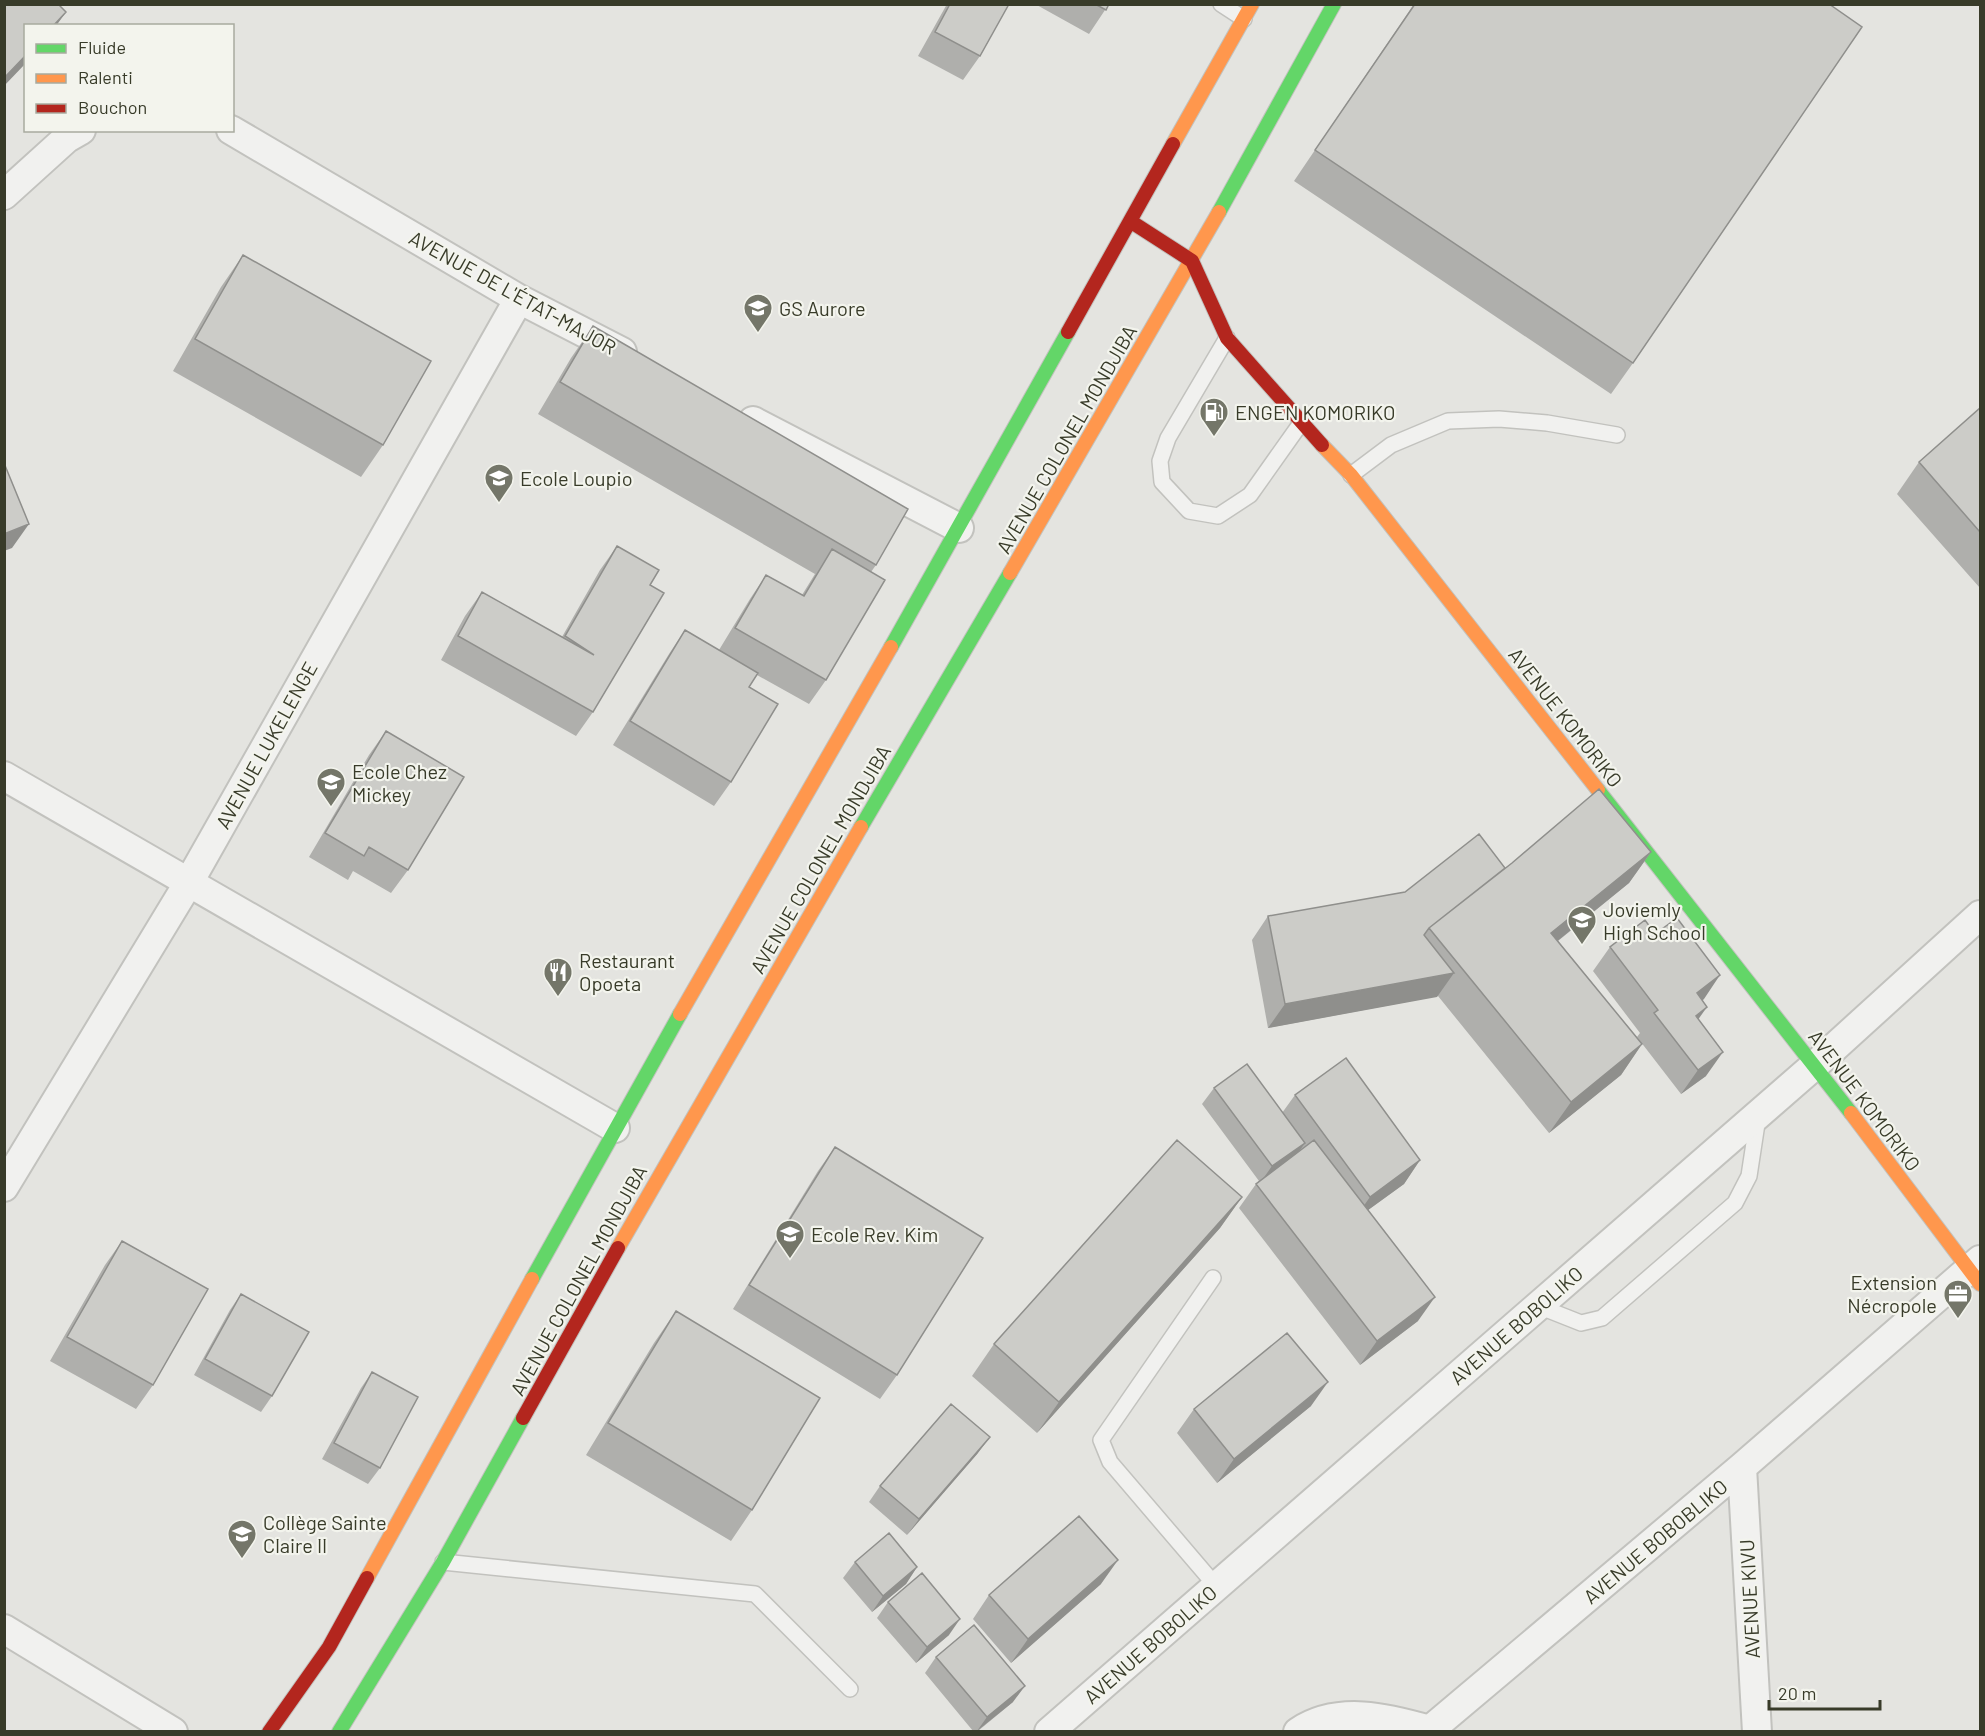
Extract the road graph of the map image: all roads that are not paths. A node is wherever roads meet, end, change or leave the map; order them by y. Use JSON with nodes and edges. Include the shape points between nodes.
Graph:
{"nodes":[{"id":1,"x":1221,"y":4,"type":"edge"},
{"id":2,"x":1252,"y":4,"type":"edge"},
{"id":3,"x":1334,"y":4,"type":"edge"},
{"id":4,"x":1244,"y":19,"type":"junction"},
{"id":5,"x":78,"y":132,"type":"edge"},
{"id":6,"x":234,"y":132,"type":"edge"},
{"id":7,"x":4,"y":195,"type":"edge"},
{"id":8,"x":1130,"y":220,"type":"junction"},
{"id":9,"x":1192,"y":261,"type":"junction"},
{"id":10,"x":519,"y":299,"type":"junction"},
{"id":11,"x":1227,"y":338,"type":"junction"},
{"id":12,"x":645,"y":364,"type":"edge"},
{"id":13,"x":729,"y":408,"type":"edge"},
{"id":14,"x":1301,"y":423,"type":"junction"},
{"id":15,"x":1617,"y":435,"type":"dead end"},
{"id":16,"x":1351,"y":475,"type":"junction"},
{"id":17,"x":959,"y":528,"type":"junction"},
{"id":18,"x":4,"y":776,"type":"edge"},
{"id":19,"x":189,"y":882,"type":"junction"},
{"id":20,"x":1980,"y":915,"type":"edge"},
{"id":21,"x":1815,"y":1065,"type":"junction"},
{"id":22,"x":1759,"y":1114,"type":"junction"},
{"id":23,"x":615,"y":1128,"type":"junction"},
{"id":24,"x":4,"y":1187,"type":"edge"},
{"id":25,"x":1977,"y":1271,"type":"edge"},
{"id":26,"x":1213,"y":1278,"type":"dead end"},
{"id":27,"x":1538,"y":1306,"type":"junction"},
{"id":28,"x":1742,"y":1467,"type":"junction"},
{"id":29,"x":443,"y":1562,"type":"junction"},
{"id":30,"x":1216,"y":1586,"type":"junction"},
{"id":31,"x":4,"y":1629,"type":"edge"},
{"id":32,"x":850,"y":1689,"type":"dead end"},
{"id":33,"x":173,"y":1731,"type":"edge"},
{"id":34,"x":269,"y":1731,"type":"edge"},
{"id":35,"x":339,"y":1731,"type":"edge"},
{"id":36,"x":1049,"y":1731,"type":"edge"},
{"id":37,"x":1298,"y":1731,"type":"edge"},
{"id":38,"x":1430,"y":1731,"type":"edge"},
{"id":39,"x":1757,"y":1731,"type":"edge"}],
"edges":[{"from":1,"to":4,"type":"lane"},
{"from":2,"to":4,"type":"main road","name":"AVENUE COLONEL MONDJIBA"},
{"from":3,"to":9,"type":"main road","name":"AVENUE COLONEL MONDJIBA"},
{"from":4,"to":8,"type":"main road","name":"AVENUE COLONEL MONDJIBA"},
{"from":5,"to":7,"type":"street"},
{"from":6,"to":10,"type":"street","name":"AVENUE DE L'ÉTAT-MAJOR"},
{"from":8,"to":9,"type":"main road"},
{"from":8,"to":17,"type":"main road","name":"AVENUE COLONEL MONDJIBA"},
{"from":9,"to":11,"type":"main road","name":"AVENUE KOMORIKO"},
{"from":9,"to":29,"type":"main road","name":"AVENUE COLONEL MONDJIBA","via":[[666,1161]]},
{"from":10,"to":12,"type":"street","name":"AVENUE DE L'ÉTAT-MAJOR"},
{"from":10,"to":19,"type":"street","name":"AVENUE LUKELENGE"},
{"from":11,"to":14,"type":"main road","name":"AVENUE KOMORIKO"},
{"from":11,"to":14,"type":"lane","via":[[1168,438],[1160,461],[1162,482],[1174,497],[1189,511],[1218,516],[1250,495]]},
{"from":13,"to":17,"type":"street"},
{"from":14,"to":16,"type":"main road","name":"AVENUE KOMORIKO"},
{"from":15,"to":16,"type":"lane","via":[[1499,419],[1448,421],[1391,445]]},
{"from":16,"to":21,"type":"main road","name":"AVENUE KOMORIKO"},
{"from":17,"to":23,"type":"main road","name":"AVENUE COLONEL MONDJIBA"},
{"from":18,"to":19,"type":"street"},
{"from":19,"to":23,"type":"street"},
{"from":19,"to":24,"type":"street","name":"AVENUE LUKELENGE"},
{"from":20,"to":21,"type":"street","name":"AVENUE BOBOLIKO"},
{"from":21,"to":22,"type":"street","name":"AVENUE BOBOLIKO"},
{"from":21,"to":25,"type":"main road","name":"AVENUE KOMORIKO"},
{"from":22,"to":27,"type":"street","name":"AVENUE BOBOLIKO"},
{"from":22,"to":27,"type":"lane","via":[[1749,1176],[1735,1203],[1602,1318],[1581,1323]]},
{"from":23,"to":34,"type":"main road","name":"AVENUE COLONEL MONDJIBA","via":[[328,1647]]},
{"from":25,"to":28,"type":"street","name":"AVENUE BOBOBLIKO"},
{"from":26,"to":30,"type":"lane","via":[[1101,1440],[1110,1462]]},
{"from":27,"to":30,"type":"street","name":"AVENUE BOBOLIKO"},
{"from":28,"to":38,"type":"street","name":"AVENUE BOBOBLIKO"},
{"from":28,"to":39,"type":"street","name":"AVENUE KIVU"},
{"from":29,"to":32,"type":"lane","via":[[755,1594]]},
{"from":29,"to":35,"type":"main road","name":"AVENUE COLONEL MONDJIBA"},
{"from":30,"to":36,"type":"street","name":"AVENUE BOBOLIKO"},
{"from":31,"to":33,"type":"street"},
{"from":37,"to":38,"type":"street","name":"AVENUE BOBOBLIKO","via":[[1341,1716],[1383,1716]]}]}
